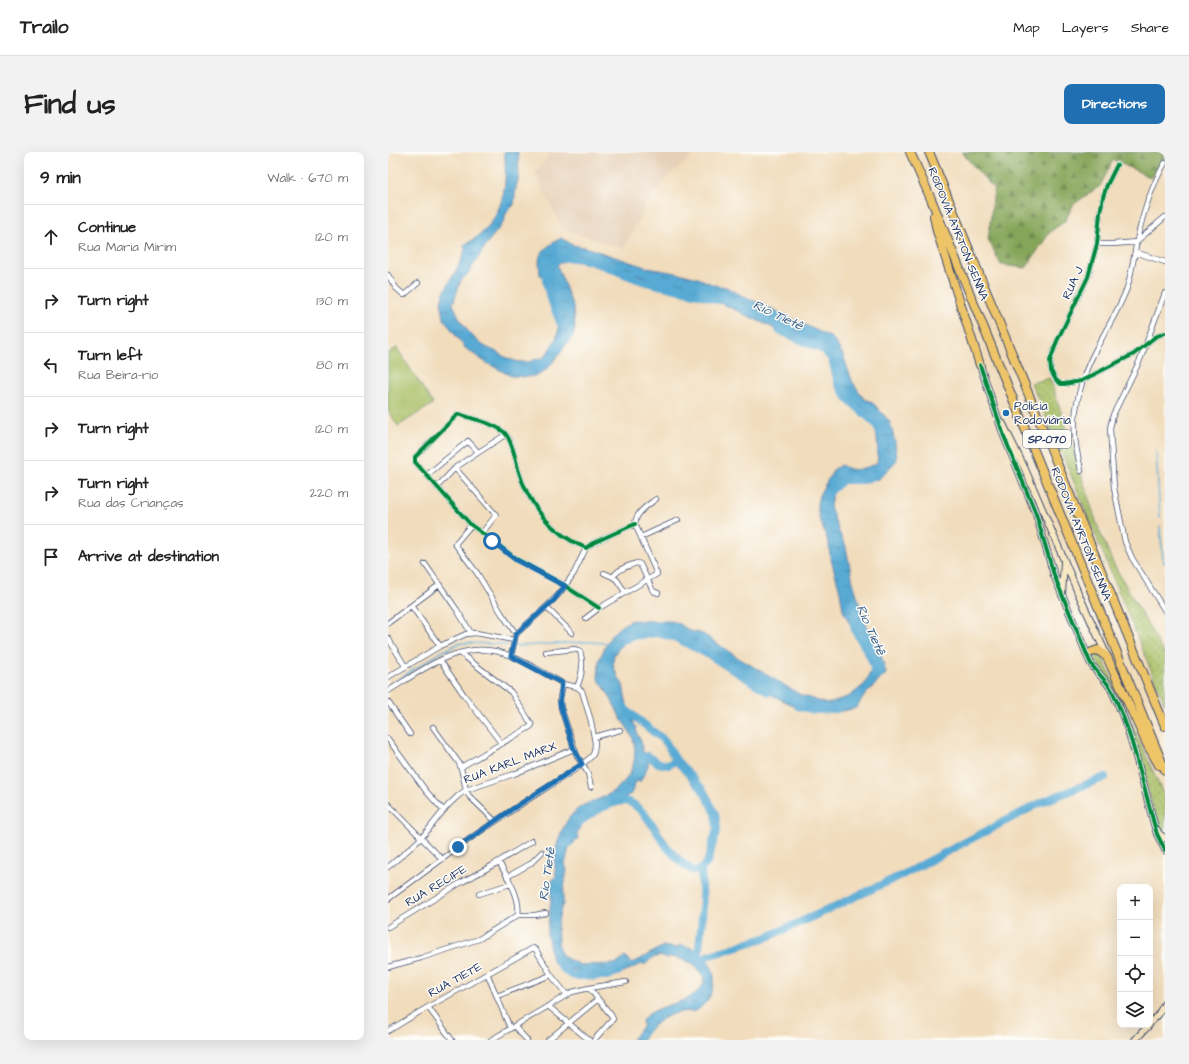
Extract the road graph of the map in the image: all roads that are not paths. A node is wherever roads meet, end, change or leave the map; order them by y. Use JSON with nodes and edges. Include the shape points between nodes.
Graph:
{"nodes":[{"id":1,"x":910,"y":152,"type":"edge"},
{"id":2,"x":929,"y":152,"type":"edge"},
{"id":3,"x":1165,"y":163,"type":"edge"},
{"id":4,"x":1117,"y":165,"type":"dead end"},
{"id":5,"x":931,"y":199,"type":"junction"},
{"id":6,"x":1165,"y":217,"type":"edge"},
{"id":7,"x":1137,"y":242,"type":"junction"},
{"id":8,"x":1097,"y":244,"type":"junction"},
{"id":9,"x":1135,"y":252,"type":"junction"},
{"id":10,"x":1165,"y":262,"type":"edge"},
{"id":11,"x":388,"y":275,"type":"edge"},
{"id":12,"x":418,"y":283,"type":"dead end"},
{"id":13,"x":1165,"y":293,"type":"edge"},
{"id":14,"x":1165,"y":333,"type":"edge"},
{"id":15,"x":1146,"y":344,"type":"junction"},
{"id":16,"x":980,"y":365,"type":"joint"},
{"id":17,"x":1081,"y":381,"type":"junction"},
{"id":18,"x":994,"y":404,"type":"junction"},
{"id":19,"x":506,"y":434,"type":"junction"},
{"id":20,"x":478,"y":452,"type":"junction"},
{"id":21,"x":455,"y":468,"type":"junction"},
{"id":22,"x":1081,"y":471,"type":"dead end"},
{"id":23,"x":427,"y":475,"type":"junction"},
{"id":24,"x":437,"y":486,"type":"junction"},
{"id":25,"x":656,"y":499,"type":"dead end"},
{"id":26,"x":678,"y":520,"type":"dead end"},
{"id":27,"x":635,"y":524,"type":"junction"},
{"id":28,"x":471,"y":525,"type":"junction"},
{"id":29,"x":482,"y":533,"type":"junction"},
{"id":30,"x":641,"y":538,"type":"junction"},
{"id":31,"x":586,"y":548,"type":"junction"},
{"id":32,"x":1064,"y":560,"type":"junction"},
{"id":33,"x":425,"y":564,"type":"dead end"},
{"id":34,"x":604,"y":573,"type":"dead end"},
{"id":35,"x":613,"y":577,"type":"junction"},
{"id":36,"x":648,"y":579,"type":"junction"},
{"id":37,"x":439,"y":585,"type":"junction"},
{"id":38,"x":565,"y":586,"type":"junction"},
{"id":39,"x":625,"y":592,"type":"junction"},
{"id":40,"x":658,"y":593,"type":"dead end"},
{"id":41,"x":1062,"y":597,"type":"junction"},
{"id":42,"x":412,"y":607,"type":"junction"},
{"id":43,"x":546,"y":607,"type":"junction"},
{"id":44,"x":599,"y":608,"type":"junction"},
{"id":45,"x":1165,"y":611,"type":"edge"},
{"id":46,"x":586,"y":618,"type":"dead end"},
{"id":47,"x":388,"y":624,"type":"edge"},
{"id":48,"x":1126,"y":631,"type":"junction"},
{"id":49,"x":471,"y":633,"type":"junction"},
{"id":50,"x":572,"y":633,"type":"dead end"},
{"id":51,"x":516,"y":634,"type":"junction"},
{"id":52,"x":388,"y":638,"type":"edge"},
{"id":53,"x":1098,"y":638,"type":"junction"},
{"id":54,"x":514,"y":641,"type":"junction"},
{"id":55,"x":440,"y":646,"type":"junction"},
{"id":56,"x":546,"y":652,"type":"dead end"},
{"id":57,"x":1092,"y":652,"type":"junction"},
{"id":58,"x":460,"y":653,"type":"junction"},
{"id":59,"x":511,"y":654,"type":"junction"},
{"id":60,"x":1107,"y":657,"type":"junction"},
{"id":61,"x":440,"y":660,"type":"junction"},
{"id":62,"x":1090,"y":662,"type":"junction"},
{"id":63,"x":406,"y":666,"type":"junction"},
{"id":64,"x":388,"y":676,"type":"edge"},
{"id":65,"x":562,"y":684,"type":"junction"},
{"id":66,"x":577,"y":687,"type":"junction"},
{"id":67,"x":388,"y":691,"type":"edge"},
{"id":68,"x":388,"y":702,"type":"edge"},
{"id":69,"x":1165,"y":715,"type":"edge"},
{"id":70,"x":1165,"y":726,"type":"edge"},
{"id":71,"x":433,"y":728,"type":"dead end"},
{"id":72,"x":620,"y":730,"type":"dead end"},
{"id":73,"x":410,"y":734,"type":"dead end"},
{"id":74,"x":594,"y":737,"type":"junction"},
{"id":75,"x":388,"y":739,"type":"edge"},
{"id":76,"x":502,"y":744,"type":"junction"},
{"id":77,"x":574,"y":749,"type":"junction"},
{"id":78,"x":581,"y":766,"type":"junction"},
{"id":79,"x":461,"y":767,"type":"junction"},
{"id":80,"x":1165,"y":771,"type":"edge"},
{"id":81,"x":591,"y":787,"type":"dead end"},
{"id":82,"x":466,"y":790,"type":"junction"},
{"id":83,"x":388,"y":804,"type":"edge"},
{"id":84,"x":443,"y":810,"type":"junction"},
{"id":85,"x":495,"y":821,"type":"junction"},
{"id":86,"x":421,"y":838,"type":"junction"},
{"id":87,"x":532,"y":841,"type":"dead end"},
{"id":88,"x":1163,"y":842,"type":"edge"},
{"id":89,"x":1165,"y":850,"type":"edge"},
{"id":90,"x":542,"y":852,"type":"dead end"},
{"id":91,"x":442,"y":859,"type":"junction"},
{"id":92,"x":497,"y":863,"type":"junction"},
{"id":93,"x":389,"y":864,"type":"edge"},
{"id":94,"x":507,"y":877,"type":"junction"},
{"id":95,"x":510,"y":884,"type":"junction"},
{"id":96,"x":479,"y":894,"type":"dead end"},
{"id":97,"x":388,"y":899,"type":"edge"},
{"id":98,"x":546,"y":913,"type":"dead end"},
{"id":99,"x":518,"y":916,"type":"junction"},
{"id":100,"x":388,"y":927,"type":"edge"},
{"id":101,"x":388,"y":967,"type":"edge"},
{"id":102,"x":487,"y":973,"type":"junction"},
{"id":103,"x":551,"y":975,"type":"junction"},
{"id":104,"x":626,"y":982,"type":"dead end"},
{"id":105,"x":589,"y":988,"type":"junction"},
{"id":106,"x":567,"y":995,"type":"junction"},
{"id":107,"x":497,"y":996,"type":"junction"},
{"id":108,"x":598,"y":999,"type":"junction"},
{"id":109,"x":1165,"y":1004,"type":"edge"},
{"id":110,"x":548,"y":1006,"type":"junction"},
{"id":111,"x":428,"y":1007,"type":"junction"},
{"id":112,"x":1153,"y":1020,"type":"edge"},
{"id":113,"x":568,"y":1023,"type":"junction"},
{"id":114,"x":512,"y":1027,"type":"junction"},
{"id":115,"x":1146,"y":1028,"type":"edge"},
{"id":116,"x":388,"y":1031,"type":"edge"},
{"id":117,"x":597,"y":1039,"type":"edge"},
{"id":118,"x":452,"y":1040,"type":"edge"},
{"id":119,"x":491,"y":1040,"type":"edge"},
{"id":120,"x":527,"y":1040,"type":"edge"},
{"id":121,"x":548,"y":1040,"type":"edge"},
{"id":122,"x":589,"y":1040,"type":"edge"},
{"id":123,"x":1135,"y":1040,"type":"edge"}],
"edges":[{"from":1,"to":5,"type":"highway","name":"RODOVIA AYRTON SENNA","number":"SP-070"},
{"from":2,"to":48,"type":"highway","name":"RODOVIA AYRTON SENNA","number":"SP-070"},
{"from":3,"to":7,"type":"street","via":[[1152,188]]},
{"from":4,"to":8,"type":"street","name":"RUA J","via":[[1103,196]]},
{"from":5,"to":16,"type":"highway","via":[[937,231]]},
{"from":5,"to":80,"type":"highway","name":"RODOVIA AYRTON SENNA","number":"SP-070"},
{"from":6,"to":7,"type":"street"},
{"from":7,"to":8,"type":"street"},
{"from":7,"to":9,"type":"street"},
{"from":8,"to":17,"type":"street","name":"RUA J","via":[[1088,277],[1050,361],[1051,371],[1059,382],[1064,384]]},
{"from":9,"to":10,"type":"street"},
{"from":9,"to":17,"type":"street","via":[[1122,300]]},
{"from":11,"to":12,"type":"street","via":[[396,288],[404,294]]},
{"from":13,"to":15,"type":"street"},
{"from":14,"to":15,"type":"street"},
{"from":15,"to":17,"type":"street","via":[[1134,354]]},
{"from":15,"to":45,"type":"street","via":[[1111,421],[1114,488],[1127,549]]},
{"from":16,"to":18,"type":"street"},
{"from":17,"to":22,"type":"street","via":[[1075,428]]},
{"from":18,"to":32,"type":"street","via":[[1026,469]]},
{"from":18,"to":41,"type":"street","via":[[1004,436],[1036,514]]},
{"from":19,"to":20,"type":"street"},
{"from":19,"to":23,"type":"street","via":[[488,423],[458,414],[415,457],[415,462]]},
{"from":19,"to":31,"type":"street","via":[[535,507],[562,536]]},
{"from":20,"to":21,"type":"street"},
{"from":20,"to":23,"type":"street","via":[[468,441]]},
{"from":21,"to":24,"type":"street"},
{"from":21,"to":29,"type":"street","via":[[496,516]]},
{"from":23,"to":24,"type":"street"},
{"from":24,"to":28,"type":"street"},
{"from":25,"to":27,"type":"street","via":[[639,513],[635,518]]},
{"from":26,"to":30,"type":"street"},
{"from":27,"to":30,"type":"street"},
{"from":27,"to":31,"type":"street"},
{"from":28,"to":29,"type":"street"},
{"from":28,"to":51,"type":"street","via":[[455,544]]},
{"from":29,"to":38,"type":"street","via":[[516,560]]},
{"from":30,"to":36,"type":"street","via":[[657,574]]},
{"from":31,"to":38,"type":"street","via":[[581,562]]},
{"from":32,"to":41,"type":"street"},
{"from":32,"to":53,"type":"street"},
{"from":33,"to":37,"type":"street"},
{"from":34,"to":35,"type":"street"},
{"from":35,"to":36,"type":"street","via":[[621,570],[637,563]]},
{"from":35,"to":39,"type":"street"},
{"from":36,"to":39,"type":"street"},
{"from":36,"to":40,"type":"street","via":[[653,591]]},
{"from":37,"to":42,"type":"street"},
{"from":37,"to":49,"type":"street"},
{"from":38,"to":43,"type":"street"},
{"from":38,"to":44,"type":"street"},
{"from":39,"to":44,"type":"street"},
{"from":41,"to":62,"type":"street"},
{"from":42,"to":47,"type":"street"},
{"from":42,"to":55,"type":"street"},
{"from":43,"to":50,"type":"street"},
{"from":43,"to":51,"type":"street"},
{"from":44,"to":46,"type":"street"},
{"from":48,"to":69,"type":"highway","via":[[1136,647]]},
{"from":48,"to":70,"type":"highway","name":"RODOVIA AYRTON SENNA","number":"SP-070"},
{"from":49,"to":54,"type":"street"},
{"from":49,"to":55,"type":"street"},
{"from":51,"to":54,"type":"street"},
{"from":52,"to":63,"type":"street"},
{"from":53,"to":57,"type":"street"},
{"from":53,"to":60,"type":"street"},
{"from":54,"to":59,"type":"street"},
{"from":55,"to":63,"type":"street"},
{"from":56,"to":66,"type":"street","via":[[575,649],[580,651],[582,673]]},
{"from":57,"to":60,"type":"highway","via":[[1098,650]]},
{"from":57,"to":62,"type":"street"},
{"from":58,"to":59,"type":"street","via":[[480,648]]},
{"from":58,"to":61,"type":"street"},
{"from":58,"to":76,"type":"street","via":[[511,692],[532,724]]},
{"from":59,"to":65,"type":"street"},
{"from":60,"to":80,"type":"highway","via":[[1147,744]]},
{"from":61,"to":67,"type":"street"},
{"from":61,"to":76,"type":"street"},
{"from":62,"to":88,"type":"street","via":[[1107,682],[1124,717],[1155,827]]},
{"from":63,"to":64,"type":"street"},
{"from":65,"to":66,"type":"street"},
{"from":65,"to":77,"type":"street","via":[[561,708]]},
{"from":66,"to":74,"type":"street","via":[[582,691]]},
{"from":68,"to":73,"type":"street"},
{"from":71,"to":79,"type":"street"},
{"from":72,"to":74,"type":"street"},
{"from":74,"to":78,"type":"street","via":[[593,754]]},
{"from":75,"to":84,"type":"street"},
{"from":76,"to":79,"type":"street"},
{"from":77,"to":78,"type":"street"},
{"from":77,"to":82,"type":"street","name":"RUA KARL MARX","via":[[514,774]]},
{"from":78,"to":81,"type":"street","via":[[588,773]]},
{"from":78,"to":85,"type":"street"},
{"from":79,"to":82,"type":"street"},
{"from":82,"to":84,"type":"street","name":"RUA KARL MARX"},
{"from":82,"to":85,"type":"street","via":[[473,801]]},
{"from":83,"to":86,"type":"street"},
{"from":84,"to":86,"type":"street","name":"RUA KARL MARX"},
{"from":85,"to":91,"type":"street"},
{"from":86,"to":91,"type":"street"},
{"from":86,"to":93,"type":"street","name":"RUA KARL MARX"},
{"from":87,"to":92,"type":"street","name":"RUA RECIFE"},
{"from":88,"to":89,"type":"street"},
{"from":90,"to":94,"type":"street","via":[[530,864]]},
{"from":91,"to":97,"type":"street"},
{"from":92,"to":94,"type":"street"},
{"from":92,"to":100,"type":"street","name":"RUA RECIFE"},
{"from":94,"to":95,"type":"street"},
{"from":95,"to":96,"type":"street"},
{"from":95,"to":99,"type":"street","via":[[517,901]]},
{"from":98,"to":99,"type":"street"},
{"from":99,"to":101,"type":"street","via":[[480,938]]},
{"from":102,"to":103,"type":"street","name":"RUA TIETE","via":[[533,948]]},
{"from":102,"to":107,"type":"street"},
{"from":102,"to":111,"type":"street","name":"RUA TIETE"},
{"from":103,"to":106,"type":"street"},
{"from":103,"to":107,"type":"street"},
{"from":104,"to":105,"type":"street"},
{"from":105,"to":106,"type":"street"},
{"from":105,"to":108,"type":"street"},
{"from":106,"to":110,"type":"street"},
{"from":107,"to":114,"type":"street"},
{"from":108,"to":113,"type":"street"},
{"from":108,"to":117,"type":"street","via":[[613,1019]]},
{"from":109,"to":112,"type":"street"},
{"from":110,"to":113,"type":"street"},
{"from":110,"to":114,"type":"street"},
{"from":111,"to":116,"type":"street","name":"RUA TIETE"},
{"from":111,"to":118,"type":"street"},
{"from":113,"to":121,"type":"street"},
{"from":113,"to":122,"type":"street"},
{"from":114,"to":119,"type":"street"},
{"from":114,"to":120,"type":"street"},
{"from":115,"to":123,"type":"street"}]}
